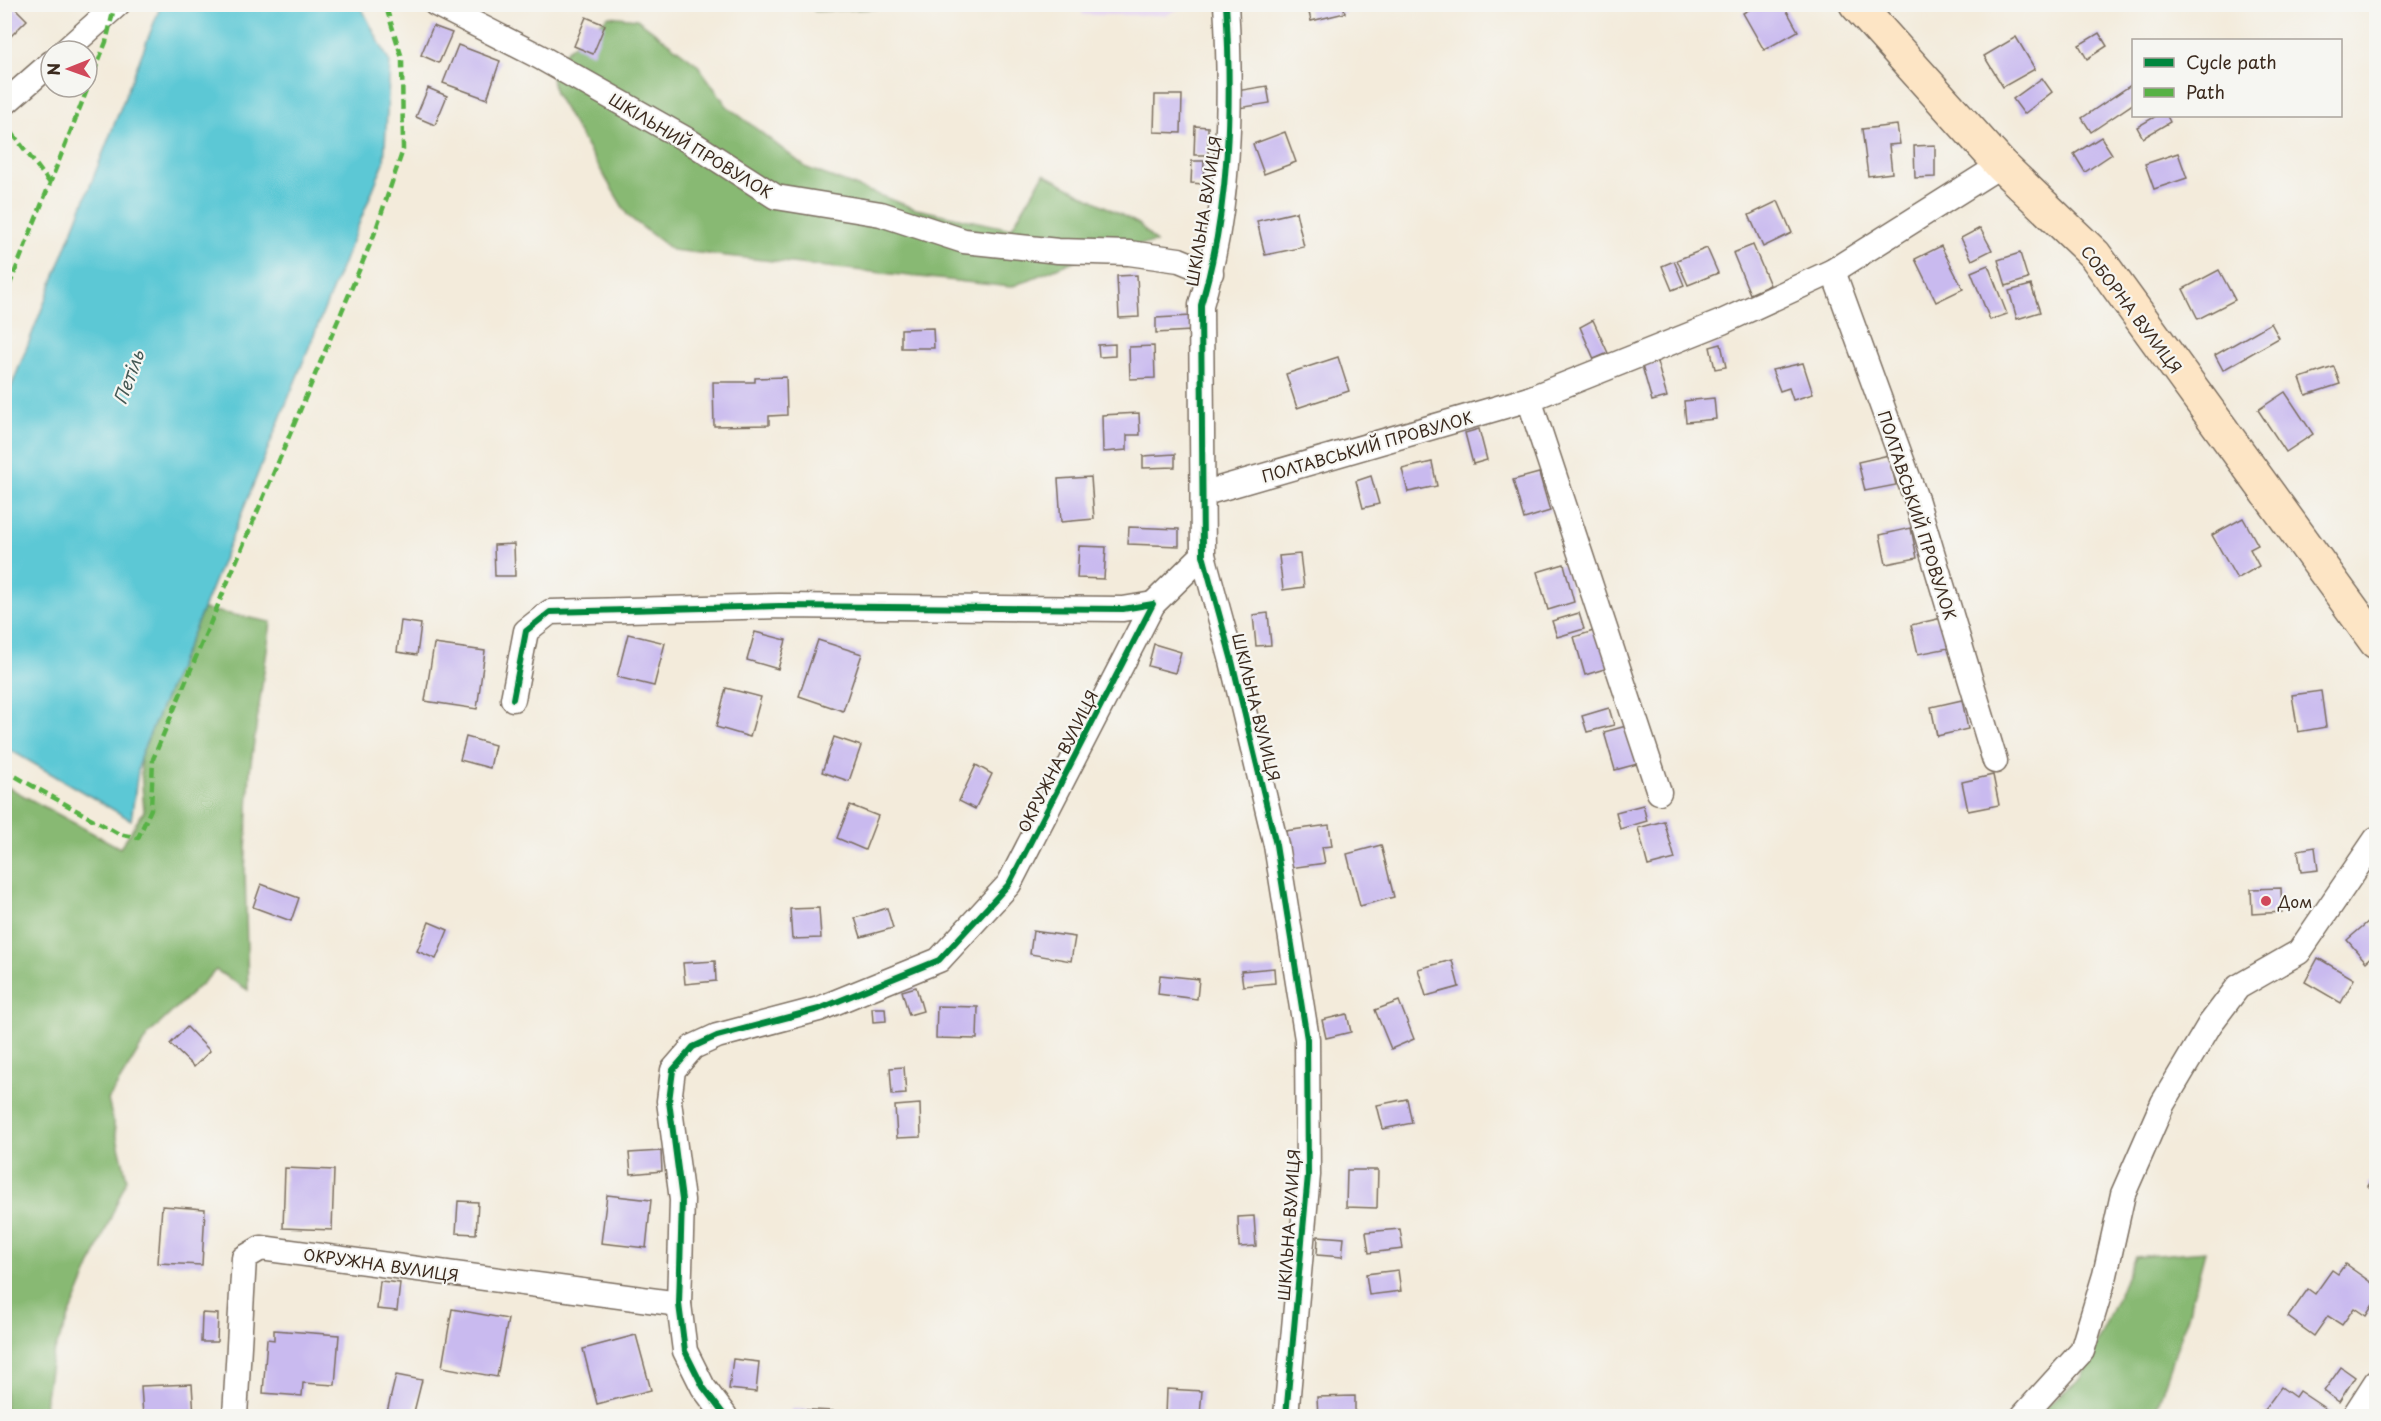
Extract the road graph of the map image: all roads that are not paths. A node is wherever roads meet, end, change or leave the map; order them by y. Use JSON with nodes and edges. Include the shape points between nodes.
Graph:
{"nodes":[{"id":1,"x":118,"y":4,"type":"edge"},
{"id":2,"x":436,"y":4,"type":"edge"},
{"id":3,"x":1226,"y":4,"type":"edge"},
{"id":4,"x":1856,"y":4,"type":"edge"},
{"id":5,"x":79,"y":39,"type":"edge"},
{"id":6,"x":39,"y":73,"type":"edge"},
{"id":7,"x":4,"y":104,"type":"edge"},
{"id":8,"x":2001,"y":165,"type":"junction"},
{"id":9,"x":1833,"y":271,"type":"junction"},
{"id":10,"x":1211,"y":273,"type":"junction"},
{"id":11,"x":1529,"y":399,"type":"junction"},
{"id":12,"x":1205,"y":494,"type":"junction"},
{"id":13,"x":1203,"y":555,"type":"junction"},
{"id":14,"x":1153,"y":604,"type":"junction"},
{"id":15,"x":2376,"y":642,"type":"edge"},
{"id":16,"x":513,"y":699,"type":"dead end"},
{"id":17,"x":1995,"y":761,"type":"dead end"},
{"id":18,"x":1659,"y":792,"type":"dead end"},
{"id":19,"x":2376,"y":839,"type":"edge"},
{"id":20,"x":679,"y":1304,"type":"junction"},
{"id":21,"x":2376,"y":1382,"type":"edge"},
{"id":22,"x":235,"y":1416,"type":"edge"},
{"id":23,"x":725,"y":1416,"type":"edge"},
{"id":24,"x":1286,"y":1416,"type":"edge"},
{"id":25,"x":2023,"y":1416,"type":"edge"},
{"id":26,"x":2354,"y":1416,"type":"edge"}],
"edges":[{"from":1,"to":5,"type":"street"},
{"from":2,"to":10,"type":"street","name":"ШКІЛЬНИЙ ПРОВУЛОК","via":[[689,141],[776,197],[881,214],[964,241],[1058,251],[1130,253],[1179,260]]},
{"from":3,"to":10,"type":"street","name":"ШКІЛЬНА ВУЛИЦЯ","via":[[1229,136]]},
{"from":4,"to":8,"type":"street","name":"СОБОРНА ВУЛИЦЯ"},
{"from":6,"to":7,"type":"street"},
{"from":8,"to":9,"type":"street","name":"ПОЛТАВСЬКИЙ ПРОВУЛОК"},
{"from":8,"to":15,"type":"street","name":"СОБОРНА ВУЛИЦЯ","via":[[2095,255]]},
{"from":9,"to":11,"type":"street","name":"ПОЛТАВСЬКИЙ ПРОВУЛОК","via":[[1722,322]]},
{"from":9,"to":17,"type":"street","name":"ПОЛТАВСЬКИЙ ПРОВУЛОК","via":[[1916,499]]},
{"from":10,"to":12,"type":"street","name":"ШКІЛЬНА ВУЛИЦЯ","via":[[1201,305]]},
{"from":11,"to":12,"type":"street","name":"ПОЛТАВСЬКИЙ ПРОВУЛОК"},
{"from":11,"to":18,"type":"street"},
{"from":12,"to":13,"type":"street","name":"ШКІЛЬНА ВУЛИЦЯ"},
{"from":13,"to":14,"type":"street","name":"ОКРУЖНА ВУЛИЦЯ"},
{"from":13,"to":24,"type":"street","name":"ШКІЛЬНА ВУЛИЦЯ","via":[[1276,845],[1307,1039],[1308,1175]]},
{"from":14,"to":16,"type":"street","via":[[1123,609],[779,606],[550,612],[526,631]]},
{"from":14,"to":20,"type":"street","name":"ОКРУЖНА ВУЛИЦЯ","via":[[1009,884],[939,960],[819,1009],[717,1036],[693,1047],[673,1070],[669,1101],[682,1200]]},
{"from":19,"to":25,"type":"street","via":[[2299,952],[2238,987],[2210,1024],[2163,1103],[2124,1194],[2082,1352]]},
{"from":20,"to":22,"type":"street","name":"ОКРУЖНА ВУЛИЦЯ","via":[[261,1248],[244,1257]]},
{"from":20,"to":23,"type":"street","name":"ОКРУЖНА ВУЛИЦЯ","via":[[685,1351],[703,1387]]},
{"from":21,"to":26,"type":"street"}]}
